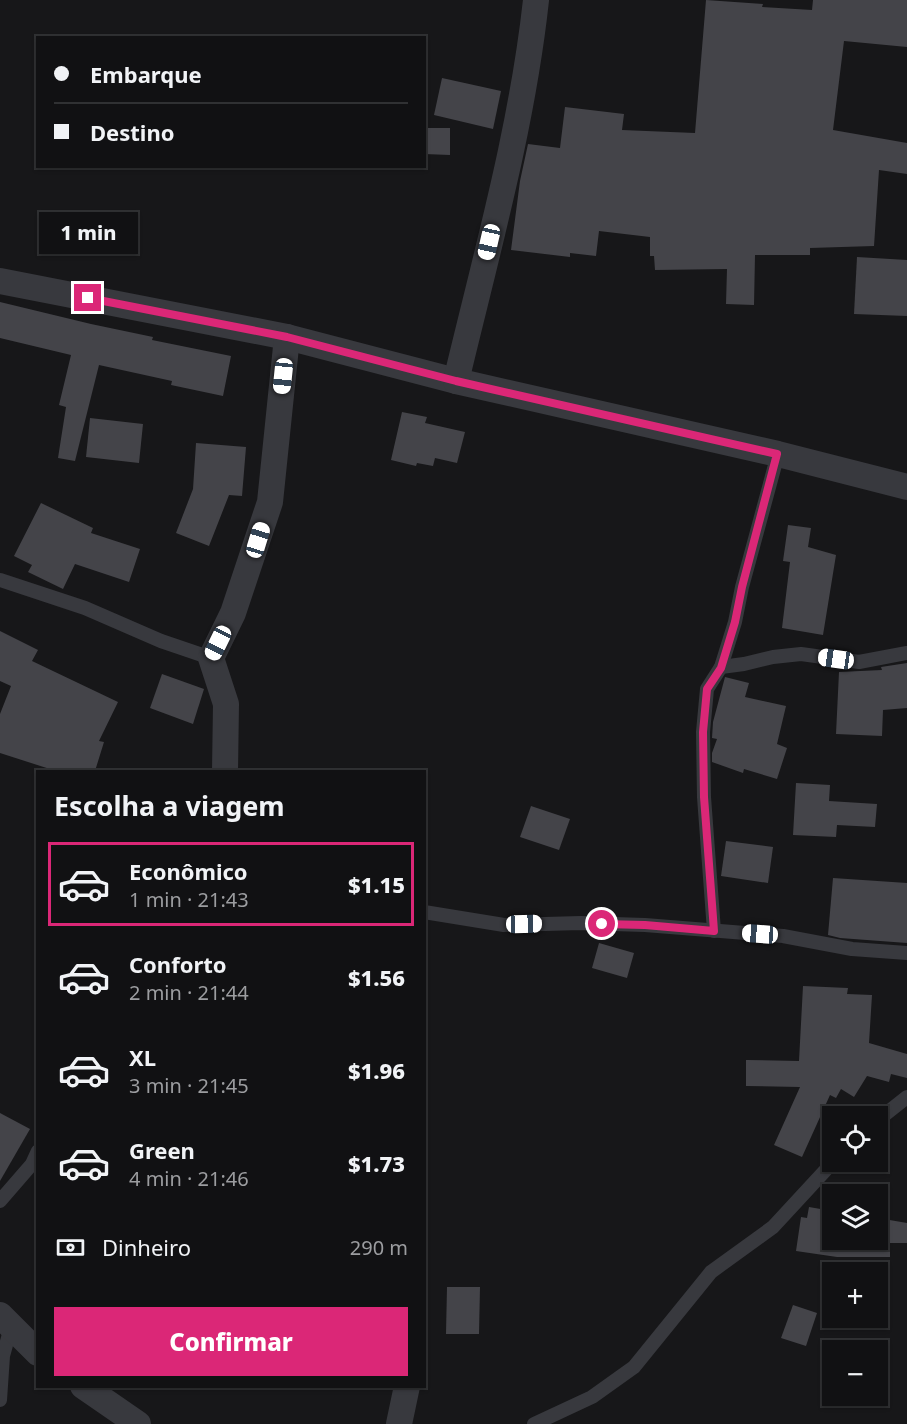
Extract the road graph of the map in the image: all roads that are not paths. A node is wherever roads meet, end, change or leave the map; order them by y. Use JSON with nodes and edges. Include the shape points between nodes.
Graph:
{"nodes":[{"id":1,"x":536,"y":0,"type":"edge"},
{"id":2,"x":0,"y":281,"type":"edge"},
{"id":3,"x":287,"y":337,"type":"junction"},
{"id":4,"x":456,"y":381,"type":"junction"},
{"id":5,"x":777,"y":454,"type":"junction"},
{"id":6,"x":907,"y":487,"type":"edge"},
{"id":7,"x":0,"y":580,"type":"edge"},
{"id":8,"x":907,"y":653,"type":"edge"},
{"id":9,"x":211,"y":658,"type":"junction"},
{"id":10,"x":721,"y":668,"type":"junction"},
{"id":11,"x":225,"y":770,"type":"edge"},
{"id":12,"x":426,"y":912,"type":"edge"},
{"id":13,"x":714,"y":931,"type":"junction"},
{"id":14,"x":907,"y":953,"type":"edge"},
{"id":15,"x":907,"y":1097,"type":"edge"},
{"id":16,"x":888,"y":1112,"type":"edge"},
{"id":17,"x":36,"y":1155,"type":"edge"},
{"id":18,"x":824,"y":1172,"type":"edge"},
{"id":19,"x":0,"y":1201,"type":"edge"},
{"id":20,"x":5,"y":1321,"type":"edge"},
{"id":21,"x":36,"y":1351,"type":"edge"},
{"id":22,"x":86,"y":1388,"type":"edge"},
{"id":23,"x":407,"y":1388,"type":"edge"},
{"id":24,"x":0,"y":1400,"type":"edge"},
{"id":25,"x":138,"y":1424,"type":"edge"},
{"id":26,"x":399,"y":1424,"type":"edge"},
{"id":27,"x":534,"y":1424,"type":"edge"}],
"edges":[{"from":1,"to":4,"type":"street","via":[[511,150]]},
{"from":2,"to":3,"type":"street"},
{"from":3,"to":4,"type":"street"},
{"from":3,"to":9,"type":"street","via":[[270,502],[233,613]]},
{"from":4,"to":5,"type":"street"},
{"from":5,"to":6,"type":"street"},
{"from":5,"to":10,"type":"lane"},
{"from":7,"to":9,"type":"lane","via":[[85,608]]},
{"from":8,"to":10,"type":"lane","via":[[859,662],[801,654]]},
{"from":9,"to":11,"type":"street","via":[[226,704]]},
{"from":10,"to":13,"type":"lane","via":[[707,689],[703,732]]},
{"from":12,"to":13,"type":"lane","via":[[504,925],[645,925]]},
{"from":13,"to":14,"type":"lane"},
{"from":15,"to":16,"type":"lane"},
{"from":17,"to":19,"type":"lane"},
{"from":18,"to":27,"type":"lane","via":[[772,1227],[711,1272],[634,1367],[592,1397]]},
{"from":20,"to":21,"type":"street"},
{"from":20,"to":24,"type":"lane"},
{"from":22,"to":25,"type":"street"},
{"from":23,"to":26,"type":"street"}]}
